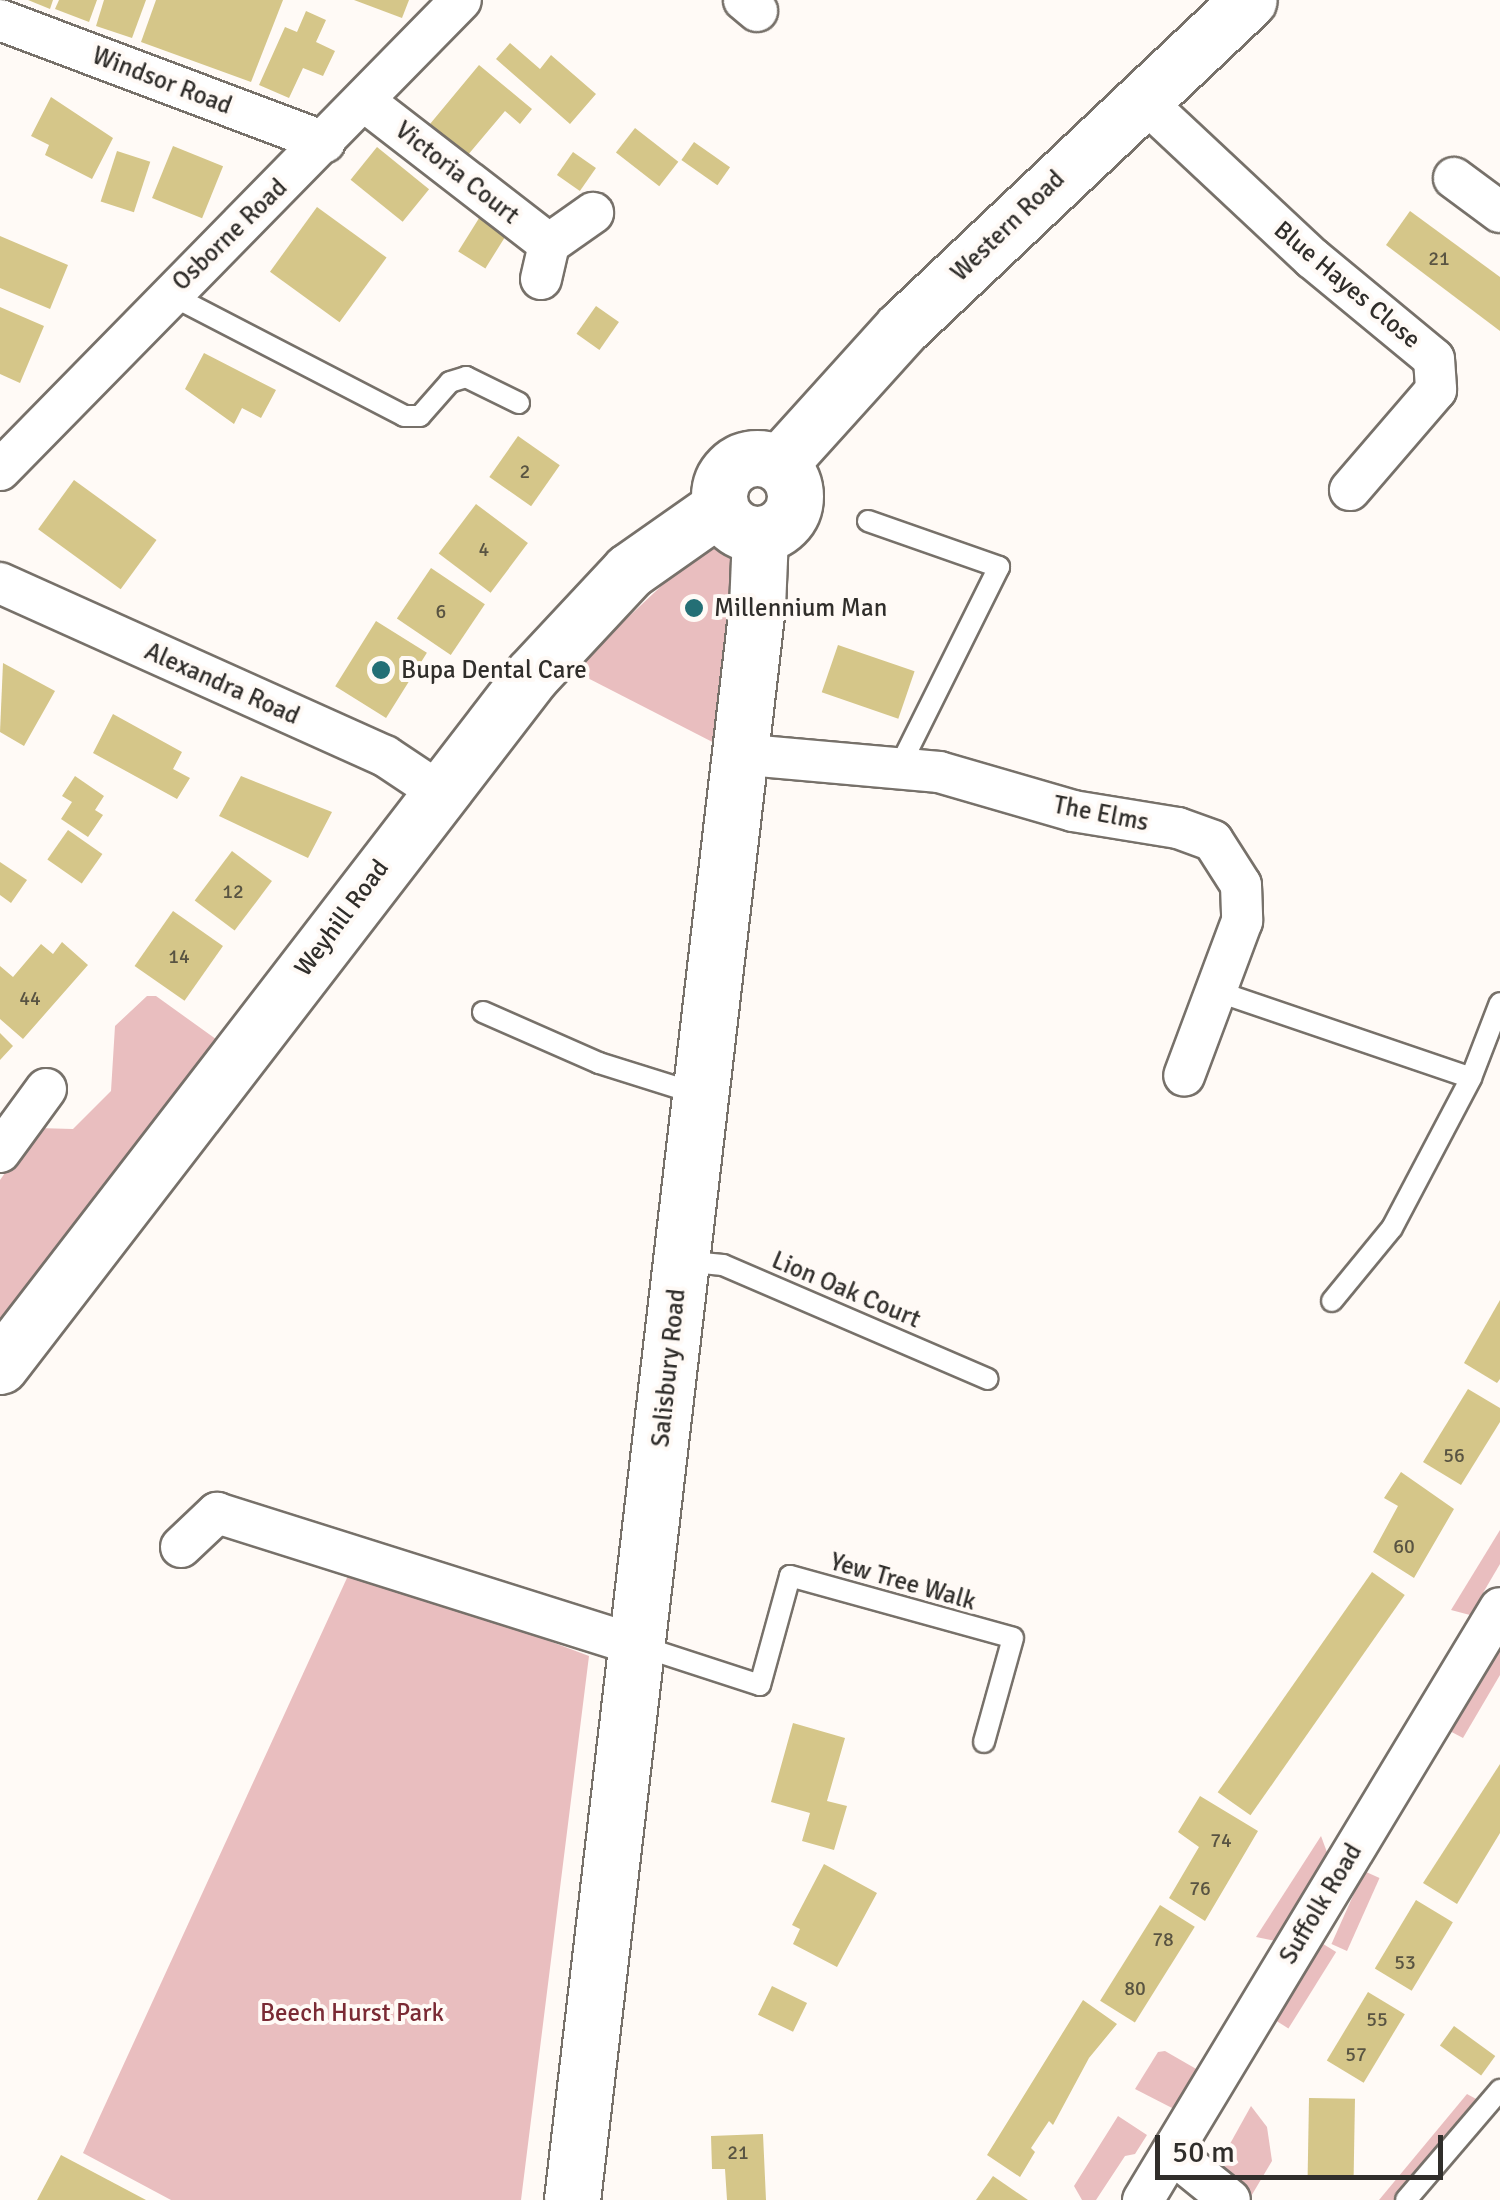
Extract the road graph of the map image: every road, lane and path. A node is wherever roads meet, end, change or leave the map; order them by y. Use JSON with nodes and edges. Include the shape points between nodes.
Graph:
{"nodes":[{"id":1,"x":461,"y":0,"type":"edge"},
{"id":2,"x":1249,"y":0,"type":"edge"},
{"id":3,"x":0,"y":20,"type":"edge"},
{"id":4,"x":1142,"y":99,"type":"junction"},
{"id":5,"x":364,"y":102,"type":"junction"},
{"id":6,"x":325,"y":142,"type":"junction"},
{"id":7,"x":1454,"y":178,"type":"dead end"},
{"id":8,"x":1500,"y":212,"type":"edge"},
{"id":9,"x":593,"y":213,"type":"dead end"},
{"id":10,"x":168,"y":294,"type":"junction"},
{"id":11,"x":519,"y":403,"type":"dead end"},
{"id":12,"x":0,"y":470,"type":"edge"},
{"id":13,"x":1350,"y":490,"type":"dead end"},
{"id":14,"x":740,"y":521,"type":"junction"},
{"id":15,"x":868,"y":521,"type":"dead end"},
{"id":16,"x":0,"y":583,"type":"edge"},
{"id":17,"x":737,"y":754,"type":"junction"},
{"id":18,"x":899,"y":768,"type":"junction"},
{"id":19,"x":439,"y":792,"type":"junction"},
{"id":20,"x":1219,"y":992,"type":"junction"},
{"id":21,"x":1500,"y":1002,"type":"edge"},
{"id":22,"x":482,"y":1012,"type":"dead end"},
{"id":23,"x":1184,"y":1076,"type":"dead end"},
{"id":24,"x":1471,"y":1078,"type":"junction"},
{"id":25,"x":46,"y":1089,"type":"dead end"},
{"id":26,"x":698,"y":1094,"type":"junction"},
{"id":27,"x":0,"y":1152,"type":"edge"},
{"id":28,"x":680,"y":1261,"type":"junction"},
{"id":29,"x":1332,"y":1301,"type":"dead end"},
{"id":30,"x":0,"y":1366,"type":"edge"},
{"id":31,"x":988,"y":1379,"type":"dead end"},
{"id":32,"x":181,"y":1547,"type":"dead end"},
{"id":33,"x":1500,"y":1608,"type":"edge"},
{"id":34,"x":640,"y":1646,"type":"junction"},
{"id":35,"x":984,"y":1742,"type":"dead end"},
{"id":36,"x":1500,"y":2090,"type":"edge"},
{"id":37,"x":1173,"y":2154,"type":"junction"},
{"id":38,"x":572,"y":2200,"type":"edge"},
{"id":39,"x":1143,"y":2200,"type":"edge"},
{"id":40,"x":1230,"y":2200,"type":"edge"},
{"id":41,"x":1406,"y":2200,"type":"edge"}],
"edges":[{"from":1,"to":5,"type":"street","name":"Osborne Road"},
{"from":2,"to":4,"type":"main road","name":"Western Road"},
{"from":3,"to":6,"type":"street","name":"Windsor Road"},
{"from":4,"to":13,"type":"street","name":"Blue Hayes Close","via":[[1312,258],[1434,359],[1436,390]]},
{"from":4,"to":14,"type":"main road","name":"Western Road","via":[[874,356],[779,464],[754,458],[730,469]]},
{"from":5,"to":6,"type":"street","name":"Osborne Road"},
{"from":5,"to":9,"type":"street","name":"Victoria Court","via":[[545,261]]},
{"from":6,"to":10,"type":"street","name":"Osborne Road"},
{"from":7,"to":8,"type":"street"},
{"from":10,"to":11,"type":"lane","via":[[404,416],[420,416],[450,382],[466,377]]},
{"from":10,"to":12,"type":"street","name":"Osborne Road"},
{"from":14,"to":17,"type":"main road","name":"Salisbury Road"},
{"from":14,"to":19,"type":"main road","name":"Weyhill Road","via":[[656,547],[591,607]]},
{"from":15,"to":18,"type":"lane","via":[[999,567]]},
{"from":16,"to":19,"type":"street","name":"Alexandra Road","via":[[385,756]]},
{"from":17,"to":18,"type":"street","name":"The Elms"},
{"from":17,"to":26,"type":"main road","name":"Salisbury Road"},
{"from":18,"to":20,"type":"street","name":"The Elms","via":[[968,778],[1073,811],[1178,828],[1213,841],[1234,866],[1243,903]]},
{"from":19,"to":30,"type":"main road","name":"Weyhill Road"},
{"from":20,"to":23,"type":"street","name":"The Elms"},
{"from":20,"to":24,"type":"lane"},
{"from":21,"to":24,"type":"lane"},
{"from":22,"to":26,"type":"lane","via":[[600,1063]]},
{"from":24,"to":29,"type":"lane","via":[[1392,1228]]},
{"from":25,"to":27,"type":"street"},
{"from":26,"to":28,"type":"main road","name":"Salisbury Road"},
{"from":28,"to":31,"type":"lane","name":"Lion Oak Court","via":[[723,1265]]},
{"from":28,"to":34,"type":"main road","name":"Salisbury Road"},
{"from":32,"to":34,"type":"street","via":[[217,1513]]},
{"from":33,"to":37,"type":"street","name":"Suffolk Road"},
{"from":34,"to":35,"type":"lane","name":"Yew Tree Walk","via":[[760,1685],[790,1576],[1012,1638]]},
{"from":34,"to":38,"type":"main road","name":"Salisbury Road"},
{"from":36,"to":41,"type":"lane"},
{"from":37,"to":39,"type":"street","name":"Suffolk Road"},
{"from":37,"to":40,"type":"street"}]}
